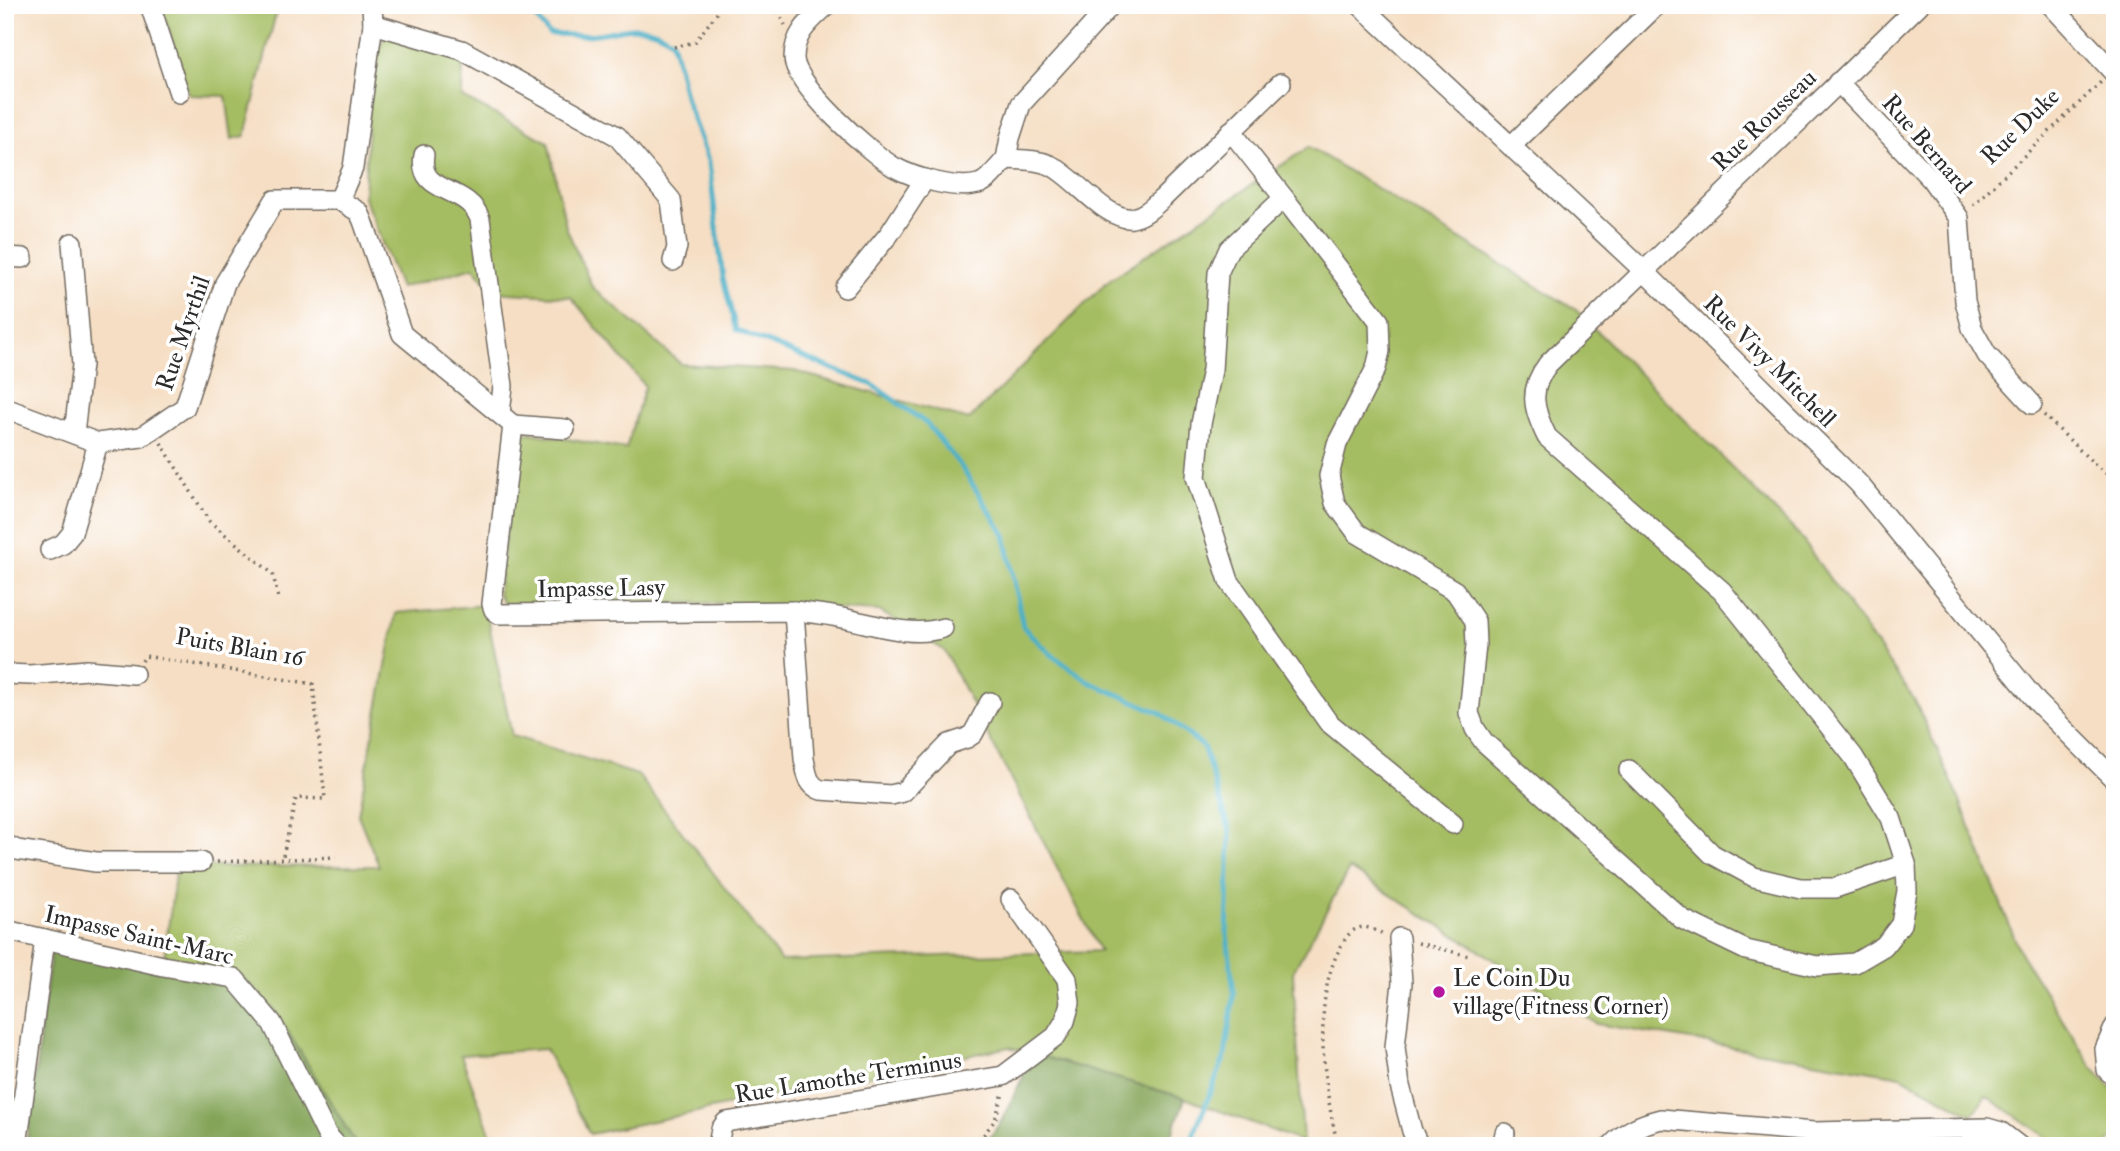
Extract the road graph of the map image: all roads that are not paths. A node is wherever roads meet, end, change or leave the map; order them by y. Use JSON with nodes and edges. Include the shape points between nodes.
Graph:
{"nodes":[{"id":1,"x":150,"y":5,"type":"edge"},
{"id":2,"x":827,"y":5,"type":"edge"},
{"id":3,"x":1111,"y":5,"type":"edge"},
{"id":4,"x":1657,"y":5,"type":"edge"},
{"id":5,"x":1919,"y":5,"type":"edge"},
{"id":6,"x":2051,"y":5,"type":"edge"},
{"id":7,"x":1373,"y":10,"type":"edge"},
{"id":8,"x":372,"y":15,"type":"edge"},
{"id":9,"x":2114,"y":72,"type":"edge"},
{"id":10,"x":1838,"y":82,"type":"junction"},
{"id":11,"x":1281,"y":83,"type":"dead end"},
{"id":12,"x":179,"y":93,"type":"dead end"},
{"id":13,"x":1231,"y":131,"type":"junction"},
{"id":14,"x":1511,"y":146,"type":"junction"},
{"id":15,"x":424,"y":155,"type":"dead end"},
{"id":16,"x":1006,"y":159,"type":"junction"},
{"id":17,"x":925,"y":179,"type":"junction"},
{"id":18,"x":1284,"y":198,"type":"junction"},
{"id":19,"x":339,"y":200,"type":"junction"},
{"id":20,"x":72,"y":243,"type":"dead end"},
{"id":21,"x":673,"y":261,"type":"dead end"},
{"id":22,"x":1643,"y":270,"type":"junction"},
{"id":23,"x":845,"y":288,"type":"dead end"},
{"id":24,"x":2032,"y":404,"type":"road end"},
{"id":25,"x":5,"y":408,"type":"edge"},
{"id":26,"x":507,"y":420,"type":"junction"},
{"id":27,"x":565,"y":429,"type":"dead end"},
{"id":28,"x":74,"y":433,"type":"junction"},
{"id":29,"x":98,"y":443,"type":"junction"},
{"id":30,"x":50,"y":550,"type":"dead end"},
{"id":31,"x":793,"y":611,"type":"junction"},
{"id":32,"x":943,"y":628,"type":"dead end"},
{"id":33,"x":5,"y":674,"type":"edge"},
{"id":34,"x":134,"y":674,"type":"road end"},
{"id":35,"x":990,"y":702,"type":"dead end"},
{"id":36,"x":1629,"y":770,"type":"dead end"},
{"id":37,"x":2115,"y":780,"type":"edge"},
{"id":38,"x":1453,"y":824,"type":"dead end"},
{"id":39,"x":5,"y":844,"type":"edge"},
{"id":40,"x":201,"y":862,"type":"road end"},
{"id":41,"x":1906,"y":864,"type":"junction"},
{"id":42,"x":1010,"y":899,"type":"dead end"},
{"id":43,"x":5,"y":930,"type":"edge"},
{"id":44,"x":45,"y":939,"type":"junction"},
{"id":45,"x":1399,"y":939,"type":"road end"},
{"id":46,"x":2115,"y":1026,"type":"edge"},
{"id":47,"x":2115,"y":1077,"type":"edge"},
{"id":48,"x":1756,"y":1137,"type":"edge"},
{"id":49,"x":16,"y":1146,"type":"edge"},
{"id":50,"x":337,"y":1146,"type":"edge"},
{"id":51,"x":718,"y":1146,"type":"edge"},
{"id":52,"x":1419,"y":1146,"type":"edge"},
{"id":53,"x":1611,"y":1146,"type":"edge"},
{"id":54,"x":2019,"y":1146,"type":"edge"}],
"edges":[{"from":1,"to":12,"type":"street"},
{"from":2,"to":17,"type":"street","via":[[800,30],[794,61],[799,75],[845,126],[895,167]]},
{"from":3,"to":16,"type":"street","via":[[1021,104]]},
{"from":4,"to":14,"type":"street"},
{"from":5,"to":10,"type":"street","name":"Rue Rousseau"},
{"from":6,"to":9,"type":"street"},
{"from":7,"to":14,"type":"street","name":"Rue Vivy Mitchell"},
{"from":8,"to":19,"type":"street","via":[[353,168]]},
{"from":8,"to":21,"type":"street","via":[[462,51],[617,136],[671,200],[677,247]]},
{"from":10,"to":22,"type":"street","name":"Rue Rousseau"},
{"from":10,"to":24,"type":"street","name":"Rue Bernard","via":[[1931,179],[1959,218],[1965,300],[1972,328],[1987,355]]},
{"from":11,"to":13,"type":"street"},
{"from":13,"to":16,"type":"street","via":[[1147,213],[1131,218],[1114,213],[1051,165]]},
{"from":13,"to":18,"type":"street","name":"Rue Rousseau"},
{"from":14,"to":22,"type":"street","name":"Rue Vivy Mitchell"},
{"from":15,"to":26,"type":"street","via":[[426,176],[467,200],[480,219]]},
{"from":16,"to":17,"type":"street","via":[[981,184],[962,186]]},
{"from":17,"to":23,"type":"street","via":[[890,233]]},
{"from":18,"to":38,"type":"street","via":[[1229,249],[1218,273],[1212,370],[1196,477],[1229,581],[1328,722]]},
{"from":18,"to":41,"type":"street","name":"Rue Rousseau","via":[[1378,321],[1376,368],[1338,444],[1329,477],[1335,503],[1357,533],[1455,591],[1475,621],[1469,713],[1484,742],[1682,919],[1746,950],[1817,966],[1855,963],[1884,946],[1901,924]]},
{"from":19,"to":26,"type":"street","via":[[359,212],[402,334]]},
{"from":19,"to":29,"type":"street","name":"Rue Myrthil","via":[[275,200],[225,283],[185,407],[142,436]]},
{"from":20,"to":28,"type":"street","via":[[82,365]]},
{"from":22,"to":37,"type":"street","name":"Rue Vivy Mitchell","via":[[1859,484],[2037,702]]},
{"from":22,"to":41,"type":"street","name":"Rue Rousseau","via":[[1541,373],[1535,414],[1547,437],[1722,591],[1853,756],[1891,818]]},
{"from":25,"to":28,"type":"street"},
{"from":26,"to":27,"type":"street"},
{"from":26,"to":31,"type":"street","name":"Impasse Lasy","via":[[492,604],[499,614]]},
{"from":28,"to":29,"type":"street"},
{"from":29,"to":30,"type":"street","via":[[72,533]]},
{"from":31,"to":32,"type":"street","via":[[928,632]]},
{"from":31,"to":35,"type":"street","via":[[804,759],[814,788],[891,795],[903,792],[948,744],[973,734]]},
{"from":33,"to":34,"type":"street","via":[[87,670]]},
{"from":36,"to":41,"type":"street","via":[[1712,854],[1754,877],[1801,888],[1835,888]]},
{"from":39,"to":40,"type":"street","via":[[17,850],[96,862]]},
{"from":42,"to":51,"type":"street","name":"Rue Lamothe Terminus","via":[[1067,979],[1070,1003],[1056,1036],[1003,1076],[726,1122]]},
{"from":43,"to":44,"type":"street","name":"Impasse Saint-Marc"},
{"from":44,"to":49,"type":"street"},
{"from":44,"to":50,"type":"street","name":"Impasse Saint-Marc","via":[[233,978],[272,1023],[327,1135]]},
{"from":45,"to":52,"type":"street","via":[[1402,983],[1395,1047],[1400,1086]]},
{"from":46,"to":47,"type":"street","via":[[2105,1049],[2107,1070]]},
{"from":48,"to":53,"type":"street","via":[[1661,1119],[1642,1123]]},
{"from":48,"to":54,"type":"street","via":[[1987,1128]]}]}
